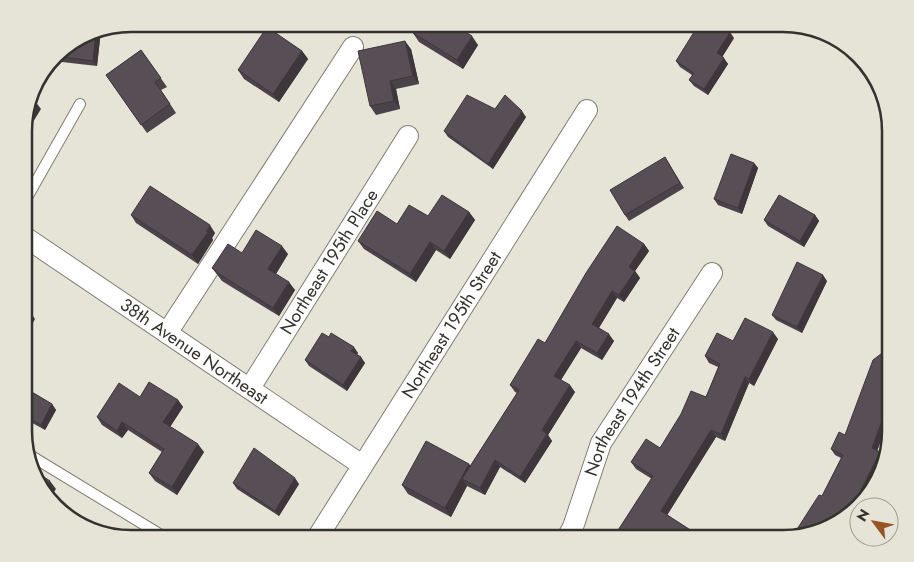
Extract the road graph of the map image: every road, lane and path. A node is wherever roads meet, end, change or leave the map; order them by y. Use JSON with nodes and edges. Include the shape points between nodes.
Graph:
{"nodes":[{"id":1,"x":353,"y":47,"type":"dead end"},
{"id":2,"x":80,"y":104,"type":"dead end"},
{"id":3,"x":587,"y":110,"type":"dead end"},
{"id":4,"x":408,"y":136,"type":"dead end"},
{"id":5,"x":32,"y":188,"type":"edge"},
{"id":6,"x":32,"y":242,"type":"edge"},
{"id":7,"x":712,"y":273,"type":"dead end"},
{"id":8,"x":167,"y":333,"type":"junction"},
{"id":9,"x":250,"y":388,"type":"junction"},
{"id":10,"x":37,"y":460,"type":"edge"},
{"id":11,"x":362,"y":465,"type":"junction"},
{"id":12,"x":572,"y":529,"type":"edge"},
{"id":13,"x":153,"y":530,"type":"edge"},
{"id":14,"x":321,"y":530,"type":"edge"}],
"edges":[{"from":1,"to":8,"type":"street"},
{"from":2,"to":5,"type":"lane"},
{"from":3,"to":11,"type":"street","name":"Northeast 195th Street"},
{"from":4,"to":9,"type":"street","name":"Northeast 195th Place"},
{"from":6,"to":8,"type":"street","name":"38th Avenue Northeast"},
{"from":7,"to":12,"type":"street","name":"Northeast 194th Street","via":[[602,443]]},
{"from":8,"to":9,"type":"street","name":"38th Avenue Northeast"},
{"from":9,"to":11,"type":"street","name":"38th Avenue Northeast"},
{"from":10,"to":13,"type":"lane"},
{"from":11,"to":14,"type":"street","name":"Northeast 195th Street"}]}
